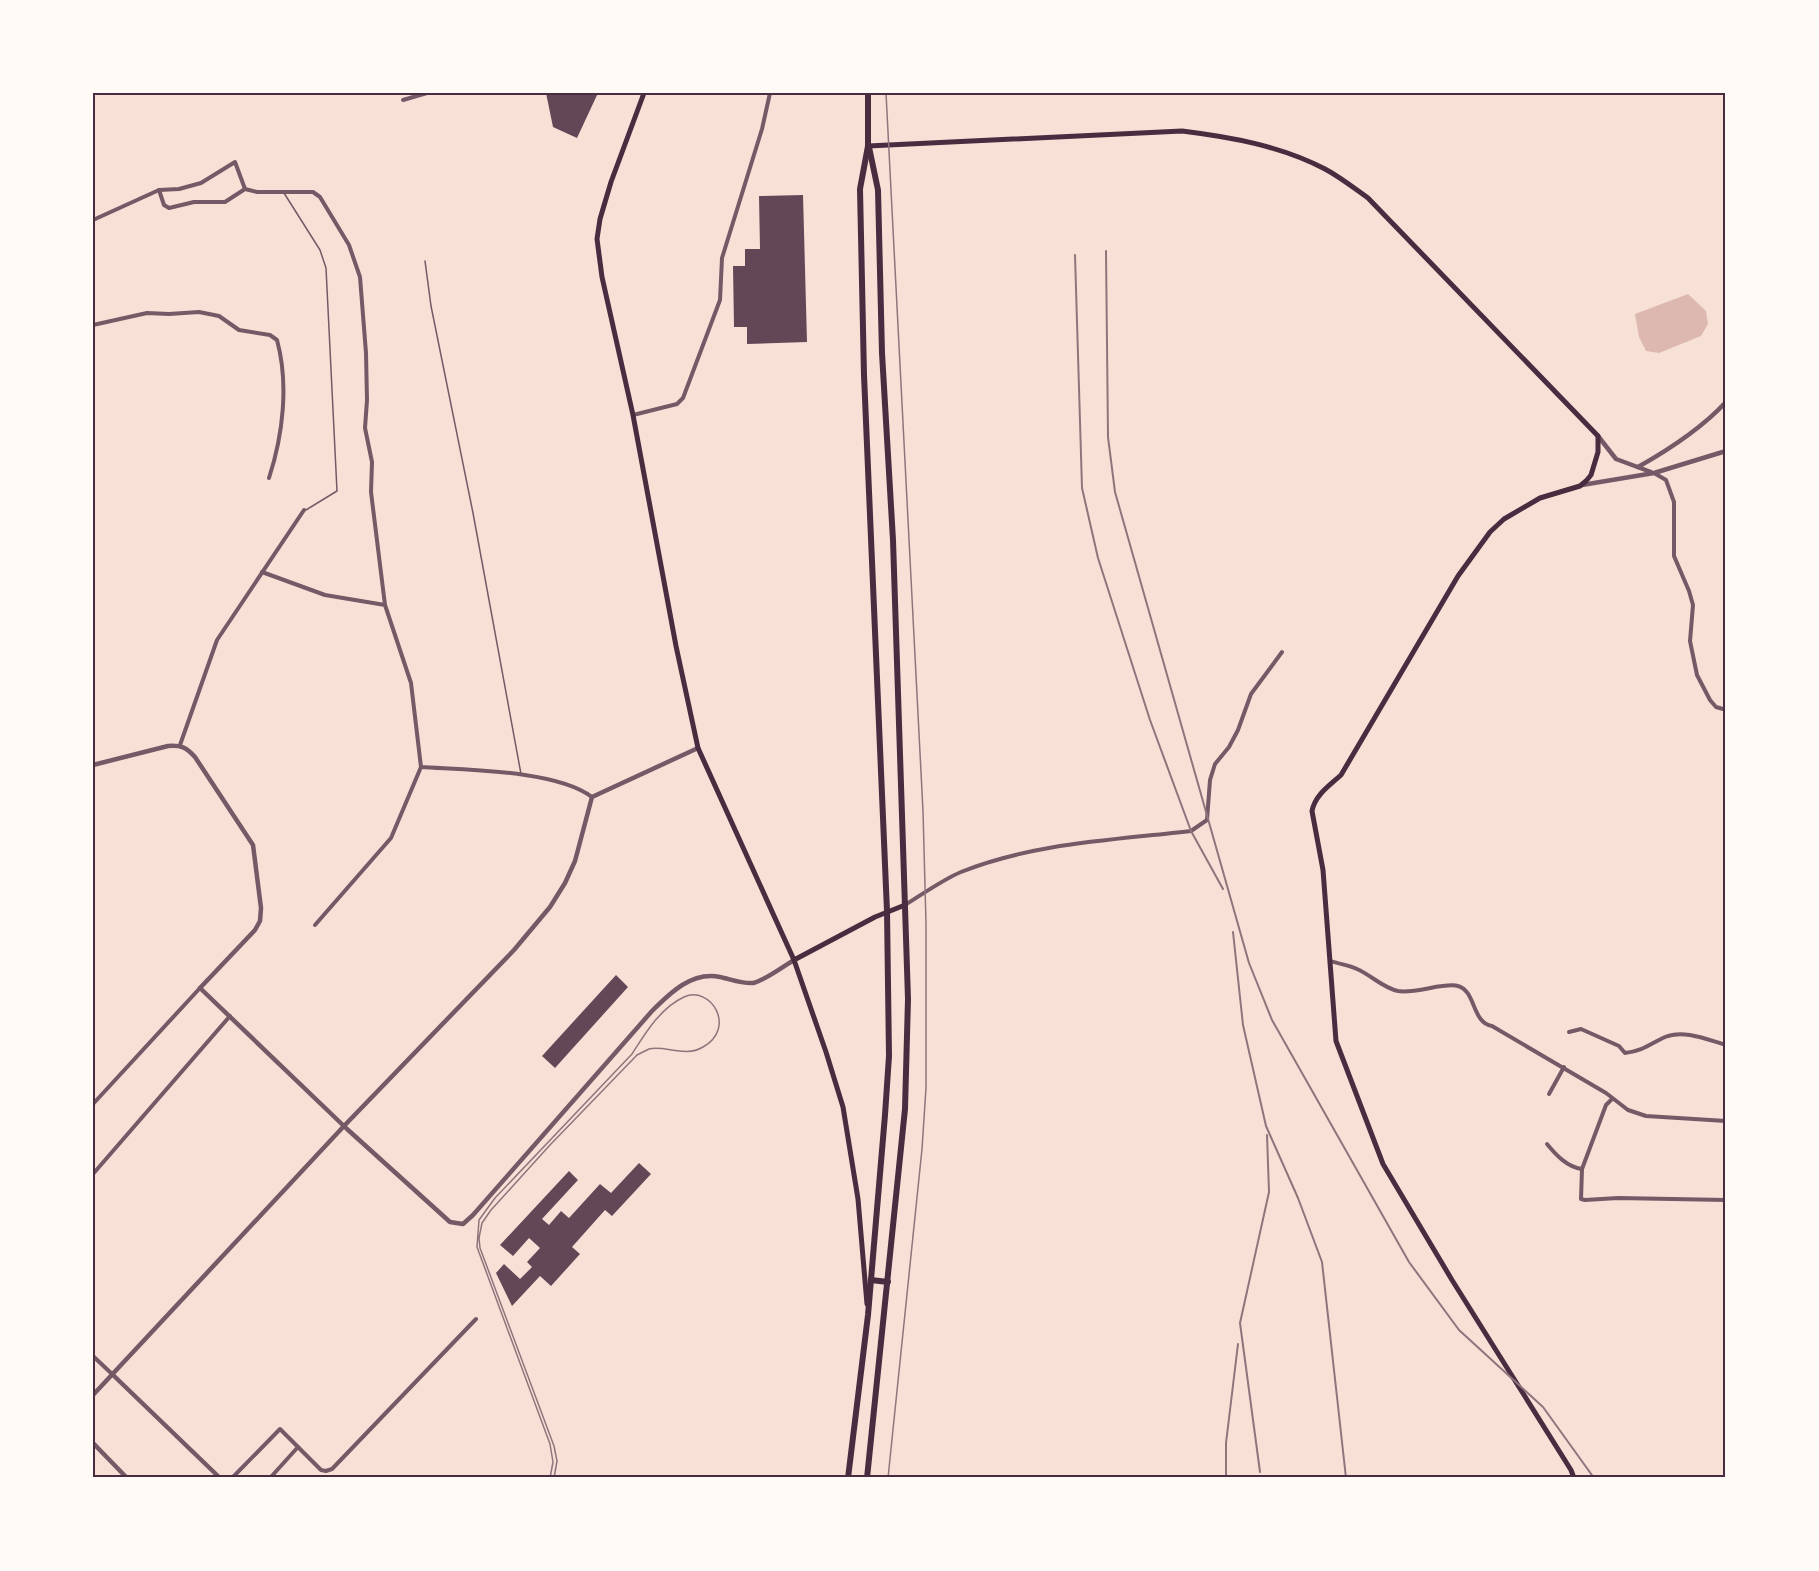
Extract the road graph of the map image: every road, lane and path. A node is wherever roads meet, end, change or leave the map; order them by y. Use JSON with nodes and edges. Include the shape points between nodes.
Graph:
{"nodes":[{"id":1,"x":407,"y":93,"type":"edge"},
{"id":2,"x":427,"y":93,"type":"edge"},
{"id":3,"x":644,"y":93,"type":"edge"},
{"id":4,"x":770,"y":93,"type":"edge"},
{"id":5,"x":868,"y":93,"type":"edge"},
{"id":6,"x":868,"y":146,"type":"junction"},
{"id":7,"x":245,"y":189,"type":"junction"},
{"id":8,"x":159,"y":190,"type":"junction"},
{"id":9,"x":284,"y":192,"type":"junction"},
{"id":10,"x":93,"y":220,"type":"edge"},
{"id":11,"x":424,"y":261,"type":"dead end"},
{"id":12,"x":93,"y":325,"type":"edge"},
{"id":13,"x":1726,"y":402,"type":"edge"},
{"id":14,"x":633,"y":415,"type":"junction"},
{"id":15,"x":1598,"y":436,"type":"junction"},
{"id":16,"x":1726,"y":451,"type":"edge"},
{"id":17,"x":1638,"y":467,"type":"junction"},
{"id":18,"x":1654,"y":473,"type":"junction"},
{"id":19,"x":269,"y":478,"type":"dead end"},
{"id":20,"x":1580,"y":486,"type":"junction"},
{"id":21,"x":304,"y":510,"type":"joint"},
{"id":22,"x":262,"y":572,"type":"junction"},
{"id":23,"x":385,"y":605,"type":"junction"},
{"id":24,"x":1282,"y":652,"type":"dead end"},
{"id":25,"x":1724,"y":709,"type":"edge"},
{"id":26,"x":180,"y":745,"type":"junction"},
{"id":27,"x":698,"y":748,"type":"junction"},
{"id":28,"x":93,"y":765,"type":"edge"},
{"id":29,"x":421,"y":767,"type":"junction"},
{"id":30,"x":521,"y":774,"type":"junction"},
{"id":31,"x":592,"y":796,"type":"junction"},
{"id":32,"x":905,"y":905,"type":"junction"},
{"id":33,"x":887,"y":911,"type":"junction"},
{"id":34,"x":315,"y":926,"type":"dead end"},
{"id":35,"x":794,"y":960,"type":"junction"},
{"id":36,"x":1331,"y":961,"type":"junction"},
{"id":37,"x":200,"y":988,"type":"junction"},
{"id":38,"x":231,"y":1016,"type":"junction"},
{"id":39,"x":1569,"y":1032,"type":"dead end"},
{"id":40,"x":1726,"y":1046,"type":"edge"},
{"id":41,"x":1564,"y":1067,"type":"junction"},
{"id":42,"x":1549,"y":1094,"type":"dead end"},
{"id":43,"x":1612,"y":1099,"type":"junction"},
{"id":44,"x":93,"y":1104,"type":"edge"},
{"id":45,"x":1726,"y":1121,"type":"edge"},
{"id":46,"x":344,"y":1126,"type":"junction"},
{"id":47,"x":1547,"y":1144,"type":"dead end"},
{"id":48,"x":1582,"y":1169,"type":"junction"},
{"id":49,"x":93,"y":1174,"type":"edge"},
{"id":50,"x":1726,"y":1200,"type":"edge"},
{"id":51,"x":871,"y":1280,"type":"junction"},
{"id":52,"x":888,"y":1282,"type":"junction"},
{"id":53,"x":868,"y":1314,"type":"junction"},
{"id":54,"x":476,"y":1319,"type":"dead end"},
{"id":55,"x":93,"y":1356,"type":"edge"},
{"id":56,"x":112,"y":1374,"type":"junction"},
{"id":57,"x":93,"y":1395,"type":"edge"},
{"id":58,"x":93,"y":1443,"type":"edge"},
{"id":59,"x":298,"y":1447,"type":"junction"},
{"id":60,"x":127,"y":1478,"type":"edge"},
{"id":61,"x":220,"y":1478,"type":"edge"},
{"id":62,"x":232,"y":1478,"type":"edge"},
{"id":63,"x":270,"y":1478,"type":"edge"},
{"id":64,"x":848,"y":1478,"type":"edge"},
{"id":65,"x":867,"y":1478,"type":"edge"},
{"id":66,"x":1574,"y":1478,"type":"edge"}],
"edges":[{"from":1,"to":2,"type":"street","via":[[403,100]]},
{"from":3,"to":14,"type":"main road","via":[[611,182],[597,239]]},
{"from":4,"to":14,"type":"street","via":[[722,258],[720,300],[687,389],[676,404]]},
{"from":5,"to":6,"type":"main road"},
{"from":6,"to":15,"type":"main road","via":[[1182,131],[1275,148],[1324,169],[1368,198]]},
{"from":6,"to":32,"type":"main road","via":[[878,190]]},
{"from":6,"to":33,"type":"main road","via":[[860,189],[864,375]]},
{"from":7,"to":8,"type":"street","via":[[225,202],[194,202],[169,208]]},
{"from":7,"to":8,"type":"street","via":[[235,162],[201,183]]},
{"from":7,"to":9,"type":"street"},
{"from":8,"to":10,"type":"street"},
{"from":9,"to":21,"type":"lane","via":[[323,258],[327,280],[337,491]]},
{"from":9,"to":23,"type":"street","via":[[317,193],[349,245],[360,277],[366,353],[365,428],[372,462],[371,492]]},
{"from":11,"to":30,"type":"lane"},
{"from":12,"to":19,"type":"street","via":[[147,313],[199,312],[219,316],[239,330],[270,335],[277,340],[283,404]]},
{"from":13,"to":17,"type":"street","via":[[1698,428]]},
{"from":14,"to":27,"type":"main road"},
{"from":15,"to":17,"type":"street","via":[[1616,459]]},
{"from":15,"to":20,"type":"main road","via":[[1591,475]]},
{"from":16,"to":18,"type":"street"},
{"from":17,"to":18,"type":"street"},
{"from":18,"to":20,"type":"street"},
{"from":18,"to":25,"type":"street","via":[[1666,480],[1674,502],[1674,556],[1693,605],[1690,641],[1697,675],[1710,700]]},
{"from":20,"to":36,"type":"main road","via":[[1540,498],[1490,532],[1458,576],[1341,775],[1313,804]]},
{"from":21,"to":22,"type":"street"},
{"from":22,"to":23,"type":"street","via":[[325,595]]},
{"from":22,"to":26,"type":"street","via":[[217,640]]},
{"from":23,"to":29,"type":"street","via":[[411,683]]},
{"from":24,"to":32,"type":"street","via":[[1251,694],[1238,730],[1215,764],[1207,820],[1191,831],[1047,848],[998,860],[959,873]]},
{"from":26,"to":28,"type":"street"},
{"from":26,"to":37,"type":"street","via":[[195,757],[253,845],[261,908],[255,930]]},
{"from":27,"to":31,"type":"street"},
{"from":27,"to":35,"type":"main road"},
{"from":29,"to":30,"type":"street"},
{"from":29,"to":34,"type":"street","via":[[391,838]]},
{"from":30,"to":31,"type":"street","via":[[572,785]]},
{"from":31,"to":46,"type":"street","via":[[575,861],[550,907],[514,950]]},
{"from":32,"to":33,"type":"main road"},
{"from":32,"to":52,"type":"main road","via":[[908,1054]]},
{"from":33,"to":35,"type":"main road"},
{"from":33,"to":51,"type":"main road","via":[[889,1056]]},
{"from":35,"to":46,"type":"street","via":[[753,982],[703,977],[670,993],[463,1224],[450,1222]]},
{"from":35,"to":53,"type":"main road","via":[[843,1107],[858,1199]]},
{"from":36,"to":41,"type":"street","via":[[1358,969],[1397,991],[1457,985],[1466,990],[1485,1025]]},
{"from":36,"to":66,"type":"main road","via":[[1336,1041],[1384,1168]]},
{"from":37,"to":38,"type":"street"},
{"from":37,"to":44,"type":"street"},
{"from":38,"to":46,"type":"street"},
{"from":38,"to":49,"type":"street"},
{"from":39,"to":40,"type":"street","via":[[1581,1029],[1625,1053],[1680,1034]]},
{"from":41,"to":42,"type":"street"},
{"from":41,"to":43,"type":"street"},
{"from":43,"to":45,"type":"street","via":[[1646,1116]]},
{"from":43,"to":48,"type":"street","via":[[1606,1105]]},
{"from":46,"to":56,"type":"street"},
{"from":47,"to":48,"type":"street","via":[[1574,1168]]},
{"from":48,"to":50,"type":"street","via":[[1580,1194],[1585,1200]]},
{"from":51,"to":52,"type":"main road"},
{"from":51,"to":53,"type":"main road"},
{"from":52,"to":65,"type":"main road"},
{"from":53,"to":64,"type":"main road"},
{"from":54,"to":59,"type":"street","via":[[332,1469],[321,1470]]},
{"from":55,"to":56,"type":"street"},
{"from":56,"to":57,"type":"street"},
{"from":56,"to":61,"type":"street"},
{"from":58,"to":60,"type":"street"},
{"from":59,"to":62,"type":"street","via":[[280,1429]]},
{"from":59,"to":63,"type":"street"}]}
